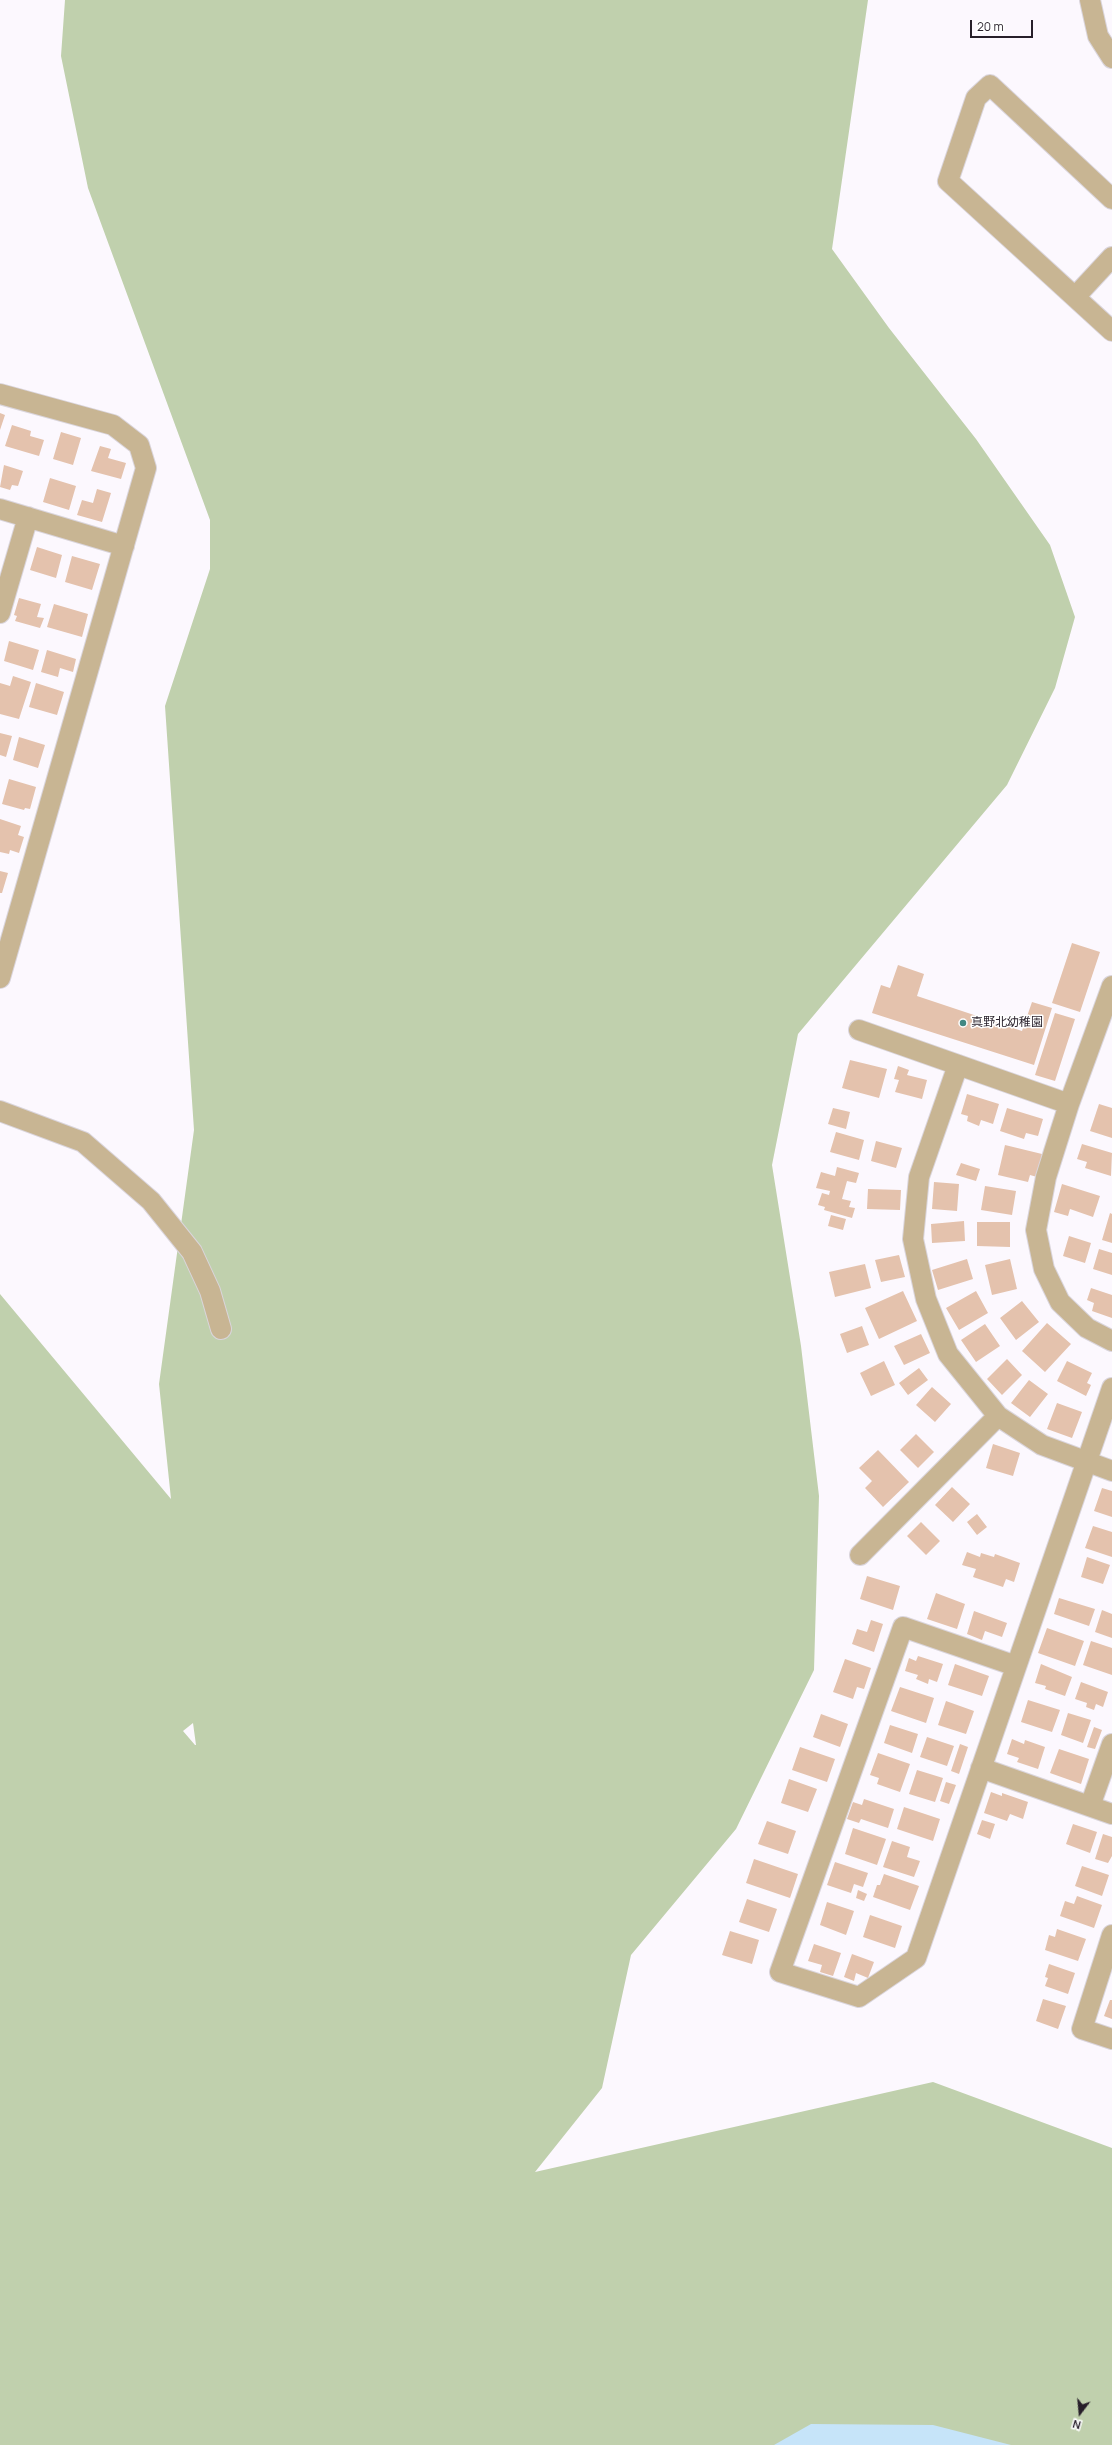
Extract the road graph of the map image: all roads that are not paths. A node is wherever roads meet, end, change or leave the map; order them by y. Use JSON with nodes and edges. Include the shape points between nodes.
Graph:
{"nodes":[{"id":1,"x":1090,"y":0,"type":"edge"},
{"id":2,"x":1112,"y":58,"type":"edge"},
{"id":3,"x":1112,"y":199,"type":"edge"},
{"id":4,"x":1112,"y":257,"type":"edge"},
{"id":5,"x":1075,"y":297,"type":"junction"},
{"id":6,"x":1112,"y":330,"type":"edge"},
{"id":7,"x":0,"y":394,"type":"edge"},
{"id":8,"x":0,"y":509,"type":"edge"},
{"id":9,"x":28,"y":518,"type":"junction"},
{"id":10,"x":124,"y":546,"type":"junction"},
{"id":11,"x":0,"y":613,"type":"edge"},
{"id":12,"x":0,"y":978,"type":"edge"},
{"id":13,"x":1111,"y":995,"type":"edge"},
{"id":14,"x":859,"y":1030,"type":"dead end"},
{"id":15,"x":958,"y":1065,"type":"junction"},
{"id":16,"x":1069,"y":1104,"type":"junction"},
{"id":17,"x":0,"y":1111,"type":"edge"},
{"id":18,"x":221,"y":1330,"type":"dead end"},
{"id":19,"x":1112,"y":1341,"type":"edge"},
{"id":20,"x":1112,"y":1388,"type":"edge"},
{"id":21,"x":998,"y":1416,"type":"junction"},
{"id":22,"x":1087,"y":1462,"type":"junction"},
{"id":23,"x":1112,"y":1470,"type":"edge"},
{"id":24,"x":860,"y":1556,"type":"dead end"},
{"id":25,"x":1016,"y":1666,"type":"junction"},
{"id":26,"x":1112,"y":1744,"type":"edge"},
{"id":27,"x":981,"y":1768,"type":"junction"},
{"id":28,"x":1090,"y":1806,"type":"junction"},
{"id":29,"x":1112,"y":1814,"type":"edge"},
{"id":30,"x":1112,"y":1935,"type":"edge"},
{"id":31,"x":1112,"y":2039,"type":"edge"}],
"edges":[{"from":1,"to":2,"type":"street","via":[[1098,36]]},
{"from":3,"to":5,"type":"street","via":[[990,85],[976,98],[948,181]]},
{"from":4,"to":5,"type":"street"},
{"from":5,"to":6,"type":"street"},
{"from":7,"to":10,"type":"street","via":[[113,425],[138,445],[146,468]]},
{"from":8,"to":9,"type":"street"},
{"from":9,"to":10,"type":"street"},
{"from":9,"to":11,"type":"street"},
{"from":10,"to":12,"type":"street"},
{"from":13,"to":16,"type":"street"},
{"from":14,"to":15,"type":"street"},
{"from":15,"to":16,"type":"street"},
{"from":15,"to":21,"type":"street","via":[[919,1177],[913,1239],[926,1298],[948,1354]]},
{"from":16,"to":19,"type":"street","via":[[1046,1177],[1036,1230],[1044,1269],[1060,1302],[1087,1328]]},
{"from":17,"to":18,"type":"street","via":[[83,1142],[151,1201],[192,1252],[210,1291]]},
{"from":20,"to":22,"type":"street"},
{"from":21,"to":22,"type":"street","via":[[1042,1444]]},
{"from":21,"to":24,"type":"street"},
{"from":22,"to":23,"type":"street"},
{"from":22,"to":25,"type":"street"},
{"from":25,"to":27,"type":"street"},
{"from":25,"to":27,"type":"street","via":[[903,1627],[780,1972],[859,1997],[916,1958]]},
{"from":26,"to":28,"type":"street"},
{"from":27,"to":28,"type":"street"},
{"from":28,"to":29,"type":"street"},
{"from":30,"to":31,"type":"street","via":[[1082,2029]]}]}
